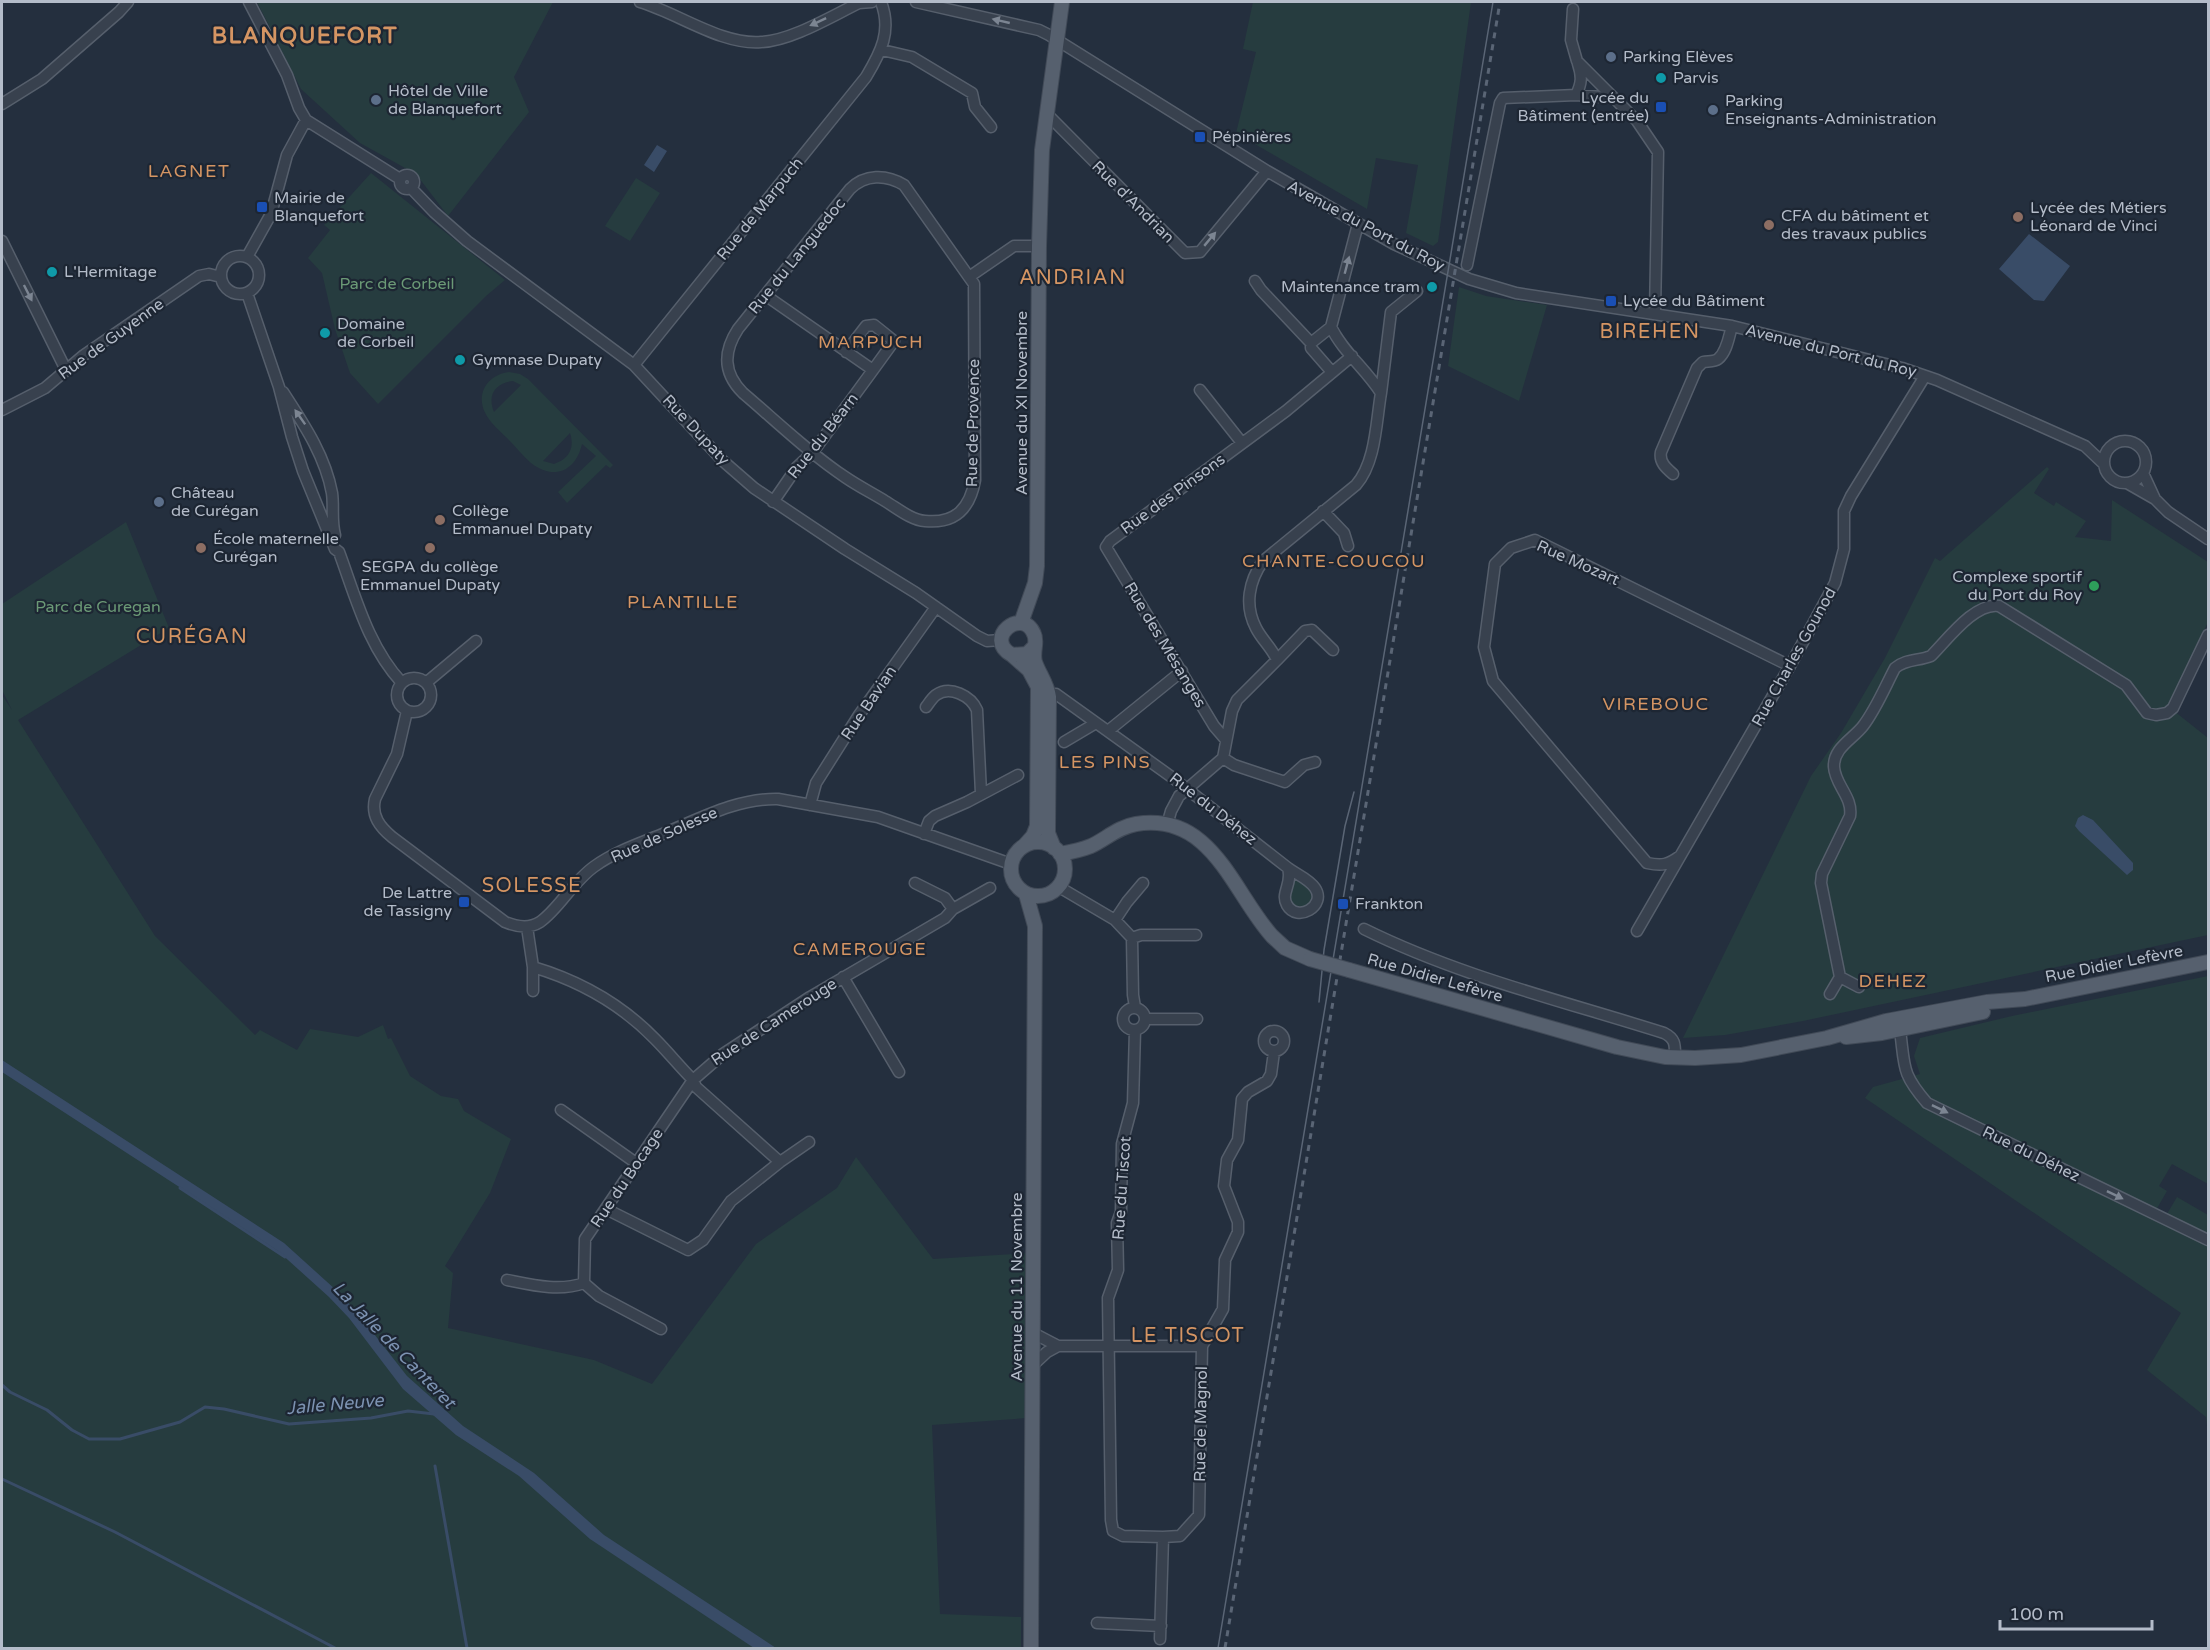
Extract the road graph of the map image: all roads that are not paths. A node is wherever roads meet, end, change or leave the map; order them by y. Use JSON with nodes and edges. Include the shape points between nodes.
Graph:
{"nodes":[{"id":1,"x":128,"y":2,"type":"edge"},
{"id":2,"x":249,"y":2,"type":"edge"},
{"id":3,"x":640,"y":2,"type":"edge"},
{"id":4,"x":872,"y":2,"type":"edge"},
{"id":5,"x":881,"y":2,"type":"edge"},
{"id":6,"x":916,"y":2,"type":"edge"},
{"id":7,"x":1062,"y":2,"type":"edge"},
{"id":8,"x":1574,"y":9,"type":"dead end"},
{"id":9,"x":1057,"y":38,"type":"junction"},
{"id":10,"x":882,"y":51,"type":"junction"},
{"id":11,"x":1577,"y":61,"type":"junction"},
{"id":12,"x":1576,"y":95,"type":"junction"},
{"id":13,"x":1614,"y":99,"type":"junction"},
{"id":14,"x":2,"y":104,"type":"edge"},
{"id":15,"x":1048,"y":115,"type":"junction"},
{"id":16,"x":306,"y":120,"type":"junction"},
{"id":17,"x":991,"y":127,"type":"dead end"},
{"id":18,"x":1267,"y":171,"type":"junction"},
{"id":19,"x":1358,"y":224,"type":"junction"},
{"id":20,"x":2,"y":241,"type":"edge"},
{"id":21,"x":1038,"y":246,"type":"junction"},
{"id":22,"x":247,"y":257,"type":"junction"},
{"id":23,"x":1467,"y":266,"type":"dead end"},
{"id":24,"x":221,"y":277,"type":"junction"},
{"id":25,"x":969,"y":277,"type":"junction"},
{"id":26,"x":1255,"y":281,"type":"dead end"},
{"id":27,"x":1417,"y":291,"type":"dead end"},
{"id":28,"x":247,"y":293,"type":"junction"},
{"id":29,"x":765,"y":296,"type":"junction"},
{"id":30,"x":1655,"y":314,"type":"junction"},
{"id":31,"x":1732,"y":326,"type":"junction"},
{"id":32,"x":1331,"y":327,"type":"junction"},
{"id":33,"x":1311,"y":343,"type":"junction"},
{"id":34,"x":846,"y":352,"type":"junction"},
{"id":35,"x":1352,"y":356,"type":"junction"},
{"id":36,"x":634,"y":365,"type":"junction"},
{"id":37,"x":66,"y":370,"type":"junction"},
{"id":38,"x":873,"y":370,"type":"junction"},
{"id":39,"x":1331,"y":371,"type":"junction"},
{"id":40,"x":1925,"y":376,"type":"junction"},
{"id":41,"x":279,"y":387,"type":"junction"},
{"id":42,"x":1200,"y":390,"type":"dead end"},
{"id":43,"x":1381,"y":393,"type":"junction"},
{"id":44,"x":2,"y":410,"type":"edge"},
{"id":45,"x":313,"y":440,"type":"junction"},
{"id":46,"x":1242,"y":443,"type":"junction"},
{"id":47,"x":294,"y":444,"type":"junction"},
{"id":48,"x":2113,"y":444,"type":"junction"},
{"id":49,"x":2085,"y":446,"type":"junction"},
{"id":50,"x":813,"y":452,"type":"junction"},
{"id":51,"x":2104,"y":464,"type":"junction"},
{"id":52,"x":2144,"y":473,"type":"junction"},
{"id":53,"x":1673,"y":474,"type":"dead end"},
{"id":54,"x":2127,"y":483,"type":"junction"},
{"id":55,"x":332,"y":494,"type":"junction"},
{"id":56,"x":2155,"y":499,"type":"junction"},
{"id":57,"x":316,"y":500,"type":"junction"},
{"id":58,"x":773,"y":502,"type":"junction"},
{"id":59,"x":1323,"y":512,"type":"junction"},
{"id":60,"x":2208,"y":539,"type":"edge"},
{"id":61,"x":1348,"y":546,"type":"dead end"},
{"id":62,"x":1106,"y":547,"type":"joint"},
{"id":63,"x":339,"y":552,"type":"junction"},
{"id":64,"x":936,"y":607,"type":"junction"},
{"id":65,"x":1021,"y":623,"type":"junction"},
{"id":66,"x":2208,"y":635,"type":"edge"},
{"id":67,"x":1001,"y":640,"type":"junction"},
{"id":68,"x":476,"y":641,"type":"dead end"},
{"id":69,"x":1034,"y":648,"type":"junction"},
{"id":70,"x":1333,"y":650,"type":"dead end"},
{"id":71,"x":1012,"y":656,"type":"junction"},
{"id":72,"x":1277,"y":660,"type":"junction"},
{"id":73,"x":1790,"y":666,"type":"junction"},
{"id":74,"x":1182,"y":671,"type":"junction"},
{"id":75,"x":402,"y":682,"type":"junction"},
{"id":76,"x":427,"y":682,"type":"junction"},
{"id":77,"x":1056,"y":694,"type":"dead end"},
{"id":78,"x":926,"y":706,"type":"dead end"},
{"id":79,"x":407,"y":711,"type":"junction"},
{"id":80,"x":1096,"y":723,"type":"junction"},
{"id":81,"x":1108,"y":731,"type":"junction"},
{"id":82,"x":1226,"y":740,"type":"junction"},
{"id":83,"x":1064,"y":742,"type":"dead end"},
{"id":84,"x":1223,"y":758,"type":"junction"},
{"id":85,"x":1315,"y":762,"type":"dead end"},
{"id":86,"x":1017,"y":775,"type":"dead end"},
{"id":87,"x":1187,"y":790,"type":"junction"},
{"id":88,"x":981,"y":794,"type":"junction"},
{"id":89,"x":810,"y":805,"type":"junction"},
{"id":90,"x":1167,"y":825,"type":"junction"},
{"id":91,"x":924,"y":834,"type":"junction"},
{"id":92,"x":1092,"y":845,"type":"junction"},
{"id":93,"x":1024,"y":846,"type":"junction"},
{"id":94,"x":1057,"y":851,"type":"junction"},
{"id":95,"x":1680,"y":856,"type":"junction"},
{"id":96,"x":1011,"y":864,"type":"junction"},
{"id":97,"x":1288,"y":868,"type":"dead end"},
{"id":98,"x":1065,"y":870,"type":"junction"},
{"id":99,"x":915,"y":883,"type":"dead end"},
{"id":100,"x":1143,"y":883,"type":"dead end"},
{"id":101,"x":990,"y":888,"type":"dead end"},
{"id":102,"x":1053,"y":891,"type":"junction"},
{"id":103,"x":1026,"y":894,"type":"junction"},
{"id":104,"x":953,"y":909,"type":"junction"},
{"id":105,"x":1115,"y":920,"type":"junction"},
{"id":106,"x":1035,"y":926,"type":"junction"},
{"id":107,"x":527,"y":927,"type":"junction"},
{"id":108,"x":1364,"y":929,"type":"dead end"},
{"id":109,"x":1637,"y":931,"type":"dead end"},
{"id":110,"x":1196,"y":935,"type":"dead end"},
{"id":111,"x":1132,"y":938,"type":"junction"},
{"id":112,"x":2208,"y":962,"type":"edge"},
{"id":113,"x":533,"y":967,"type":"junction"},
{"id":114,"x":843,"y":977,"type":"junction"},
{"id":115,"x":1840,"y":977,"type":"junction"},
{"id":116,"x":1859,"y":987,"type":"dead end"},
{"id":117,"x":533,"y":991,"type":"dead end"},
{"id":118,"x":1830,"y":994,"type":"dead end"},
{"id":119,"x":2025,"y":999,"type":"junction"},
{"id":120,"x":1135,"y":1007,"type":"junction"},
{"id":121,"x":1956,"y":1008,"type":"junction"},
{"id":122,"x":1197,"y":1018,"type":"dead end"},
{"id":123,"x":1146,"y":1019,"type":"junction"},
{"id":124,"x":1135,"y":1030,"type":"junction"},
{"id":125,"x":1900,"y":1030,"type":"junction"},
{"id":126,"x":1827,"y":1038,"type":"junction"},
{"id":127,"x":1274,"y":1052,"type":"dead end"},
{"id":128,"x":1675,"y":1058,"type":"junction"},
{"id":129,"x":899,"y":1072,"type":"dead end"},
{"id":130,"x":693,"y":1080,"type":"junction"},
{"id":131,"x":561,"y":1110,"type":"dead end"},
{"id":132,"x":809,"y":1142,"type":"dead end"},
{"id":133,"x":780,"y":1162,"type":"junction"},
{"id":134,"x":636,"y":1163,"type":"junction"},
{"id":135,"x":606,"y":1209,"type":"junction"},
{"id":136,"x":2208,"y":1240,"type":"edge"},
{"id":137,"x":507,"y":1280,"type":"dead end"},
{"id":138,"x":584,"y":1283,"type":"junction"},
{"id":139,"x":661,"y":1329,"type":"dead end"},
{"id":140,"x":1034,"y":1333,"type":"junction"},
{"id":141,"x":1058,"y":1346,"type":"junction"},
{"id":142,"x":1107,"y":1346,"type":"junction"},
{"id":143,"x":1202,"y":1346,"type":"junction"},
{"id":144,"x":1033,"y":1365,"type":"junction"},
{"id":145,"x":1163,"y":1536,"type":"junction"},
{"id":146,"x":1097,"y":1623,"type":"dead end"},
{"id":147,"x":1161,"y":1626,"type":"junction"},
{"id":148,"x":1161,"y":1638,"type":"dead end"},
{"id":149,"x":1031,"y":1648,"type":"edge"}],
"edges":[{"from":1,"to":14,"type":"street","via":[[42,79]]},
{"from":2,"to":16,"type":"street"},
{"from":4,"to":3,"type":"street","one_way":true,"via":[[859,3],[786,37],[761,43],[736,40]]},
{"from":5,"to":10,"type":"street","name":"Rue de Marpuch","via":[[885,13]]},
{"from":9,"to":6,"type":"street","name":"Avenue du Port du Roy","one_way":true,"via":[[1039,30]]},
{"from":7,"to":9,"type":"main road","name":"Avenue du XI Novembre"},
{"from":8,"to":11,"type":"street","via":[[1571,39]]},
{"from":9,"to":15,"type":"main road","name":"Avenue du XI Novembre"},
{"from":9,"to":18,"type":"street","name":"Avenue du Port du Roy"},
{"from":10,"to":17,"type":"street","via":[[912,57],[972,93],[975,107]]},
{"from":10,"to":36,"type":"street","name":"Rue de Marpuch","via":[[866,77]]},
{"from":11,"to":12,"type":"street","via":[[1582,77]]},
{"from":11,"to":13,"type":"street"},
{"from":12,"to":13,"type":"street"},
{"from":12,"to":23,"type":"street","via":[[1503,98]]},
{"from":13,"to":30,"type":"street","via":[[1637,121],[1658,152]]},
{"from":15,"to":18,"type":"street","name":"Rue d'Andrian","one_way":true,"via":[[1185,253],[1200,252]]},
{"from":15,"to":21,"type":"main road","name":"Avenue du XI Novembre","via":[[1042,150]]},
{"from":16,"to":22,"type":"street","via":[[287,155],[271,214]]},
{"from":16,"to":36,"type":"street","name":"Rue Dupaty","via":[[400,179],[403,188],[411,188],[467,241]]},
{"from":18,"to":19,"type":"street","name":"Avenue du Port du Roy"},
{"from":19,"to":30,"type":"street","name":"Avenue du Port du Roy","via":[[1440,267],[1494,288]]},
{"from":32,"to":19,"type":"street","one_way":true},
{"from":20,"to":37,"type":"street","one_way":true},
{"from":21,"to":25,"type":"street","via":[[1014,246]]},
{"from":21,"to":65,"type":"main road","name":"Avenue du XI Novembre","via":[[1037,566]]},
{"from":22,"to":24,"type":"street","via":[[228,260]]},
{"from":22,"to":28,"type":"street","via":[[259,272],[256,285]]},
{"from":24,"to":28,"type":"street","via":[[230,291]]},
{"from":24,"to":37,"type":"street","name":"Rue de Guyenne","via":[[199,276]]},
{"from":25,"to":29,"type":"street","name":"Rue du Languedoc","via":[[904,185],[892,178],[871,177],[850,189]]},
{"from":25,"to":50,"type":"street","name":"Rue de Provence","via":[[974,284],[975,480],[966,507],[942,521],[909,516],[845,477]]},
{"from":26,"to":33,"type":"street"},
{"from":27,"to":43,"type":"street","via":[[1391,312]]},
{"from":28,"to":41,"type":"street"},
{"from":29,"to":34,"type":"street"},
{"from":29,"to":50,"type":"street","name":"Rue du Languedoc","via":[[731,339],[726,364],[730,377],[743,393]]},
{"from":30,"to":31,"type":"street","name":"Avenue du Port du Roy"},
{"from":31,"to":40,"type":"street","name":"Avenue du Port du Roy"},
{"from":31,"to":53,"type":"street","via":[[1720,356],[1697,368],[1661,452],[1662,463]]},
{"from":32,"to":33,"type":"street"},
{"from":32,"to":35,"type":"street"},
{"from":33,"to":39,"type":"street"},
{"from":34,"to":38,"type":"street"},
{"from":34,"to":38,"type":"street","name":"Rue du Béarn","via":[[866,326],[874,325],[894,341]]},
{"from":35,"to":39,"type":"street","name":"Rue des Pinsons"},
{"from":35,"to":43,"type":"street"},
{"from":36,"to":58,"type":"street","name":"Rue Dupaty","via":[[723,461]]},
{"from":37,"to":44,"type":"street","name":"Rue de Guyenne","via":[[45,388]]},
{"from":38,"to":50,"type":"street","name":"Rue du Béarn"},
{"from":39,"to":46,"type":"street","name":"Rue des Pinsons"},
{"from":40,"to":49,"type":"street","name":"Avenue du Port du Roy"},
{"from":40,"to":73,"type":"street","name":"Rue Charles Gounod","via":[[1844,511],[1844,549],[1835,583]]},
{"from":45,"to":41,"type":"street","one_way":true},
{"from":41,"to":47,"type":"street"},
{"from":42,"to":46,"type":"street","name":"Rue des Pinsons"},
{"from":43,"to":59,"type":"street","via":[[1364,475]]},
{"from":45,"to":47,"type":"street","via":[[303,437]]},
{"from":45,"to":55,"type":"street"},
{"from":46,"to":62,"type":"street","name":"Rue des Pinsons"},
{"from":47,"to":57,"type":"street"},
{"from":48,"to":49,"type":"street","name":"Avenue du Port du Roy"},
{"from":48,"to":51,"type":"street","via":[[2104,456]]},
{"from":48,"to":52,"type":"street","name":"Avenue du Port du Roy","via":[[2127,440],[2140,446],[2147,459]]},
{"from":49,"to":51,"type":"street","name":"Avenue du Port du Roy"},
{"from":50,"to":58,"type":"street","name":"Rue du Béarn","via":[[797,467]]},
{"from":51,"to":54,"type":"street","name":"Avenue du Port du Roy","via":[[2110,477]]},
{"from":52,"to":54,"type":"street"},
{"from":52,"to":56,"type":"street","name":"Avenue du Port du Roy"},
{"from":54,"to":56,"type":"street","name":"Avenue du Port du Roy"},
{"from":55,"to":57,"type":"street"},
{"from":55,"to":63,"type":"street","via":[[332,525]]},
{"from":56,"to":60,"type":"street","name":"Avenue du Port du Roy"},
{"from":57,"to":63,"type":"street"},
{"from":58,"to":64,"type":"street","name":"Rue Dupaty"},
{"from":59,"to":61,"type":"street","via":[[1344,533]]},
{"from":59,"to":72,"type":"street","via":[[1263,561],[1253,576],[1249,593],[1255,628]]},
{"from":62,"to":74,"type":"street","name":"Rue des Mésanges"},
{"from":63,"to":75,"type":"street","via":[[372,639]]},
{"from":64,"to":67,"type":"street","name":"Rue Dupaty","via":[[983,639]]},
{"from":64,"to":89,"type":"street","name":"Rue Bavian","via":[[859,715],[816,783]]},
{"from":65,"to":67,"type":"main road","via":[[1010,625]]},
{"from":65,"to":69,"type":"main road","via":[[1034,632]]},
{"from":66,"to":115,"type":"street","via":[[2167,713],[2147,713],[2126,685],[1999,606],[1976,611],[1931,656],[1900,664],[1863,726],[1836,756],[1834,768],[1851,807],[1850,816],[1822,874],[1821,884]]},
{"from":67,"to":71,"type":"main road"},
{"from":68,"to":76,"type":"street"},
{"from":69,"to":71,"type":"main road","via":[[1022,656]]},
{"from":69,"to":94,"type":"main road","via":[[1034,660],[1048,687],[1048,833]]},
{"from":70,"to":72,"type":"street","via":[[1312,630],[1305,632]]},
{"from":71,"to":93,"type":"main road","via":[[1029,669],[1038,687],[1037,826]]},
{"from":72,"to":82,"type":"street","via":[[1237,700]]},
{"from":73,"to":95,"type":"street","name":"Rue Charles Gounod"},
{"from":73,"to":95,"type":"street","name":"Rue Mozart","via":[[1535,540],[1511,548],[1495,564],[1484,647],[1493,681],[1647,862],[1659,866]]},
{"from":74,"to":81,"type":"street"},
{"from":74,"to":82,"type":"street","name":"Rue des Mésanges"},
{"from":75,"to":76,"type":"street","via":[[417,678]]},
{"from":75,"to":79,"type":"street","via":[[397,698]]},
{"from":76,"to":79,"type":"street","via":[[432,692],[428,706],[419,712]]},
{"from":77,"to":80,"type":"street","name":"Rue du Déhez"},
{"from":78,"to":88,"type":"street","via":[[936,694],[946,692],[964,695],[973,702],[977,710]]},
{"from":79,"to":107,"type":"street","via":[[397,754],[375,799],[378,823],[505,922]]},
{"from":80,"to":81,"type":"street","name":"Rue du Déhez"},
{"from":80,"to":83,"type":"street"},
{"from":81,"to":87,"type":"street","name":"Rue du Déhez"},
{"from":82,"to":84,"type":"street"},
{"from":84,"to":85,"type":"street","via":[[1285,782],[1304,765]]},
{"from":84,"to":87,"type":"street"},
{"from":86,"to":88,"type":"street"},
{"from":87,"to":90,"type":"street","via":[[1179,796]]},
{"from":87,"to":97,"type":"street","name":"Rue du Déhez"},
{"from":88,"to":91,"type":"street","via":[[934,816]]},
{"from":89,"to":91,"type":"street","name":"Rue de Solesse","via":[[878,817]]},
{"from":89,"to":107,"type":"street","name":"Rue de Solesse","via":[[778,799],[747,801],[641,842],[595,866],[540,922]]},
{"from":90,"to":92,"type":"main road","name":"Rue Didier Lefèvre","via":[[1135,824]]},
{"from":90,"to":128,"type":"main road","name":"Rue Didier Lefèvre","bridge":true,"via":[[1205,843],[1272,936],[1286,948],[1310,959],[1617,1047]]},
{"from":91,"to":96,"type":"street","name":"Rue de Solesse"},
{"from":92,"to":94,"type":"main road","name":"Rue Didier Lefèvre"},
{"from":92,"to":98,"type":"main road","name":"Rue Didier Lefèvre"},
{"from":93,"to":94,"type":"main road","via":[[1040,842]]},
{"from":93,"to":96,"type":"main road"},
{"from":94,"to":98,"type":"main road"},
{"from":95,"to":109,"type":"street","name":"Rue Charles Gounod"},
{"from":96,"to":103,"type":"main road","via":[[1014,881]]},
{"from":98,"to":102,"type":"main road"},
{"from":99,"to":104,"type":"street","via":[[945,898]]},
{"from":100,"to":105,"type":"street"},
{"from":101,"to":104,"type":"street","name":"Rue de Camerouge"},
{"from":102,"to":103,"type":"main road"},
{"from":102,"to":105,"type":"street"},
{"from":102,"to":106,"type":"main road","name":"Avenue du 11 Novembre"},
{"from":103,"to":106,"type":"main road","name":"Avenue du 11 Novembre"},
{"from":104,"to":114,"type":"street","name":"Rue de Camerouge","via":[[945,918]]},
{"from":105,"to":111,"type":"street"},
{"from":106,"to":140,"type":"main road","name":"Avenue du 11 Novembre"},
{"from":107,"to":113,"type":"street"},
{"from":108,"to":128,"type":"street","via":[[1463,971],[1664,1033],[1674,1041]]},
{"from":110,"to":111,"type":"street"},
{"from":111,"to":120,"type":"street","name":"Rue du Tiscot"},
{"from":112,"to":119,"type":"main road","name":"Rue Didier Lefèvre"},
{"from":113,"to":117,"type":"street"},
{"from":113,"to":130,"type":"street","via":[[558,974],[612,1001],[655,1038]]},
{"from":114,"to":129,"type":"street","name":"Rue de Camerouge"},
{"from":114,"to":130,"type":"street","name":"Rue de Camerouge","via":[[723,1054]]},
{"from":115,"to":116,"type":"street"},
{"from":115,"to":118,"type":"street"},
{"from":119,"to":121,"type":"main road","name":"Rue Didier Lefèvre"},
{"from":119,"to":125,"type":"main road","name":"Rue Didier Lefèvre"},
{"from":120,"to":123,"type":"street","via":[[1143,1011]]},
{"from":120,"to":124,"type":"street","name":"Rue du Tiscot","via":[[1123,1017],[1127,1028]]},
{"from":121,"to":125,"type":"street","via":[[1943,1016],[1906,1023]]},
{"from":121,"to":126,"type":"main road","name":"Rue Didier Lefèvre","via":[[1870,1024]]},
{"from":122,"to":123,"type":"street"},
{"from":123,"to":124,"type":"street","via":[[1143,1027]]},
{"from":124,"to":142,"type":"street","name":"Rue du Tiscot","via":[[1133,1103],[1122,1144],[1118,1270],[1108,1298]]},
{"from":125,"to":126,"type":"main road","name":"Rue Didier Lefèvre"},
{"from":125,"to":136,"type":"street","name":"Rue du Déhez","one_way":true,"via":[[1903,1066],[1927,1103]]},
{"from":126,"to":128,"type":"main road","name":"Rue Didier Lefèvre","via":[[1741,1055]]},
{"from":127,"to":143,"type":"street","via":[[1267,1082],[1242,1099],[1238,1140],[1227,1160],[1224,1186],[1238,1232],[1225,1260],[1223,1309]]},
{"from":130,"to":133,"type":"street","via":[[696,1087]]},
{"from":130,"to":134,"type":"street","name":"Rue du Bocage"},
{"from":131,"to":134,"type":"street"},
{"from":132,"to":133,"type":"street"},
{"from":133,"to":135,"type":"street","via":[[731,1201],[704,1240],[688,1250]]},
{"from":134,"to":135,"type":"street","name":"Rue du Bocage"},
{"from":135,"to":138,"type":"street","name":"Rue du Bocage","via":[[585,1239]]},
{"from":137,"to":138,"type":"street","via":[[573,1288]]},
{"from":138,"to":139,"type":"street","via":[[599,1296]]},
{"from":140,"to":141,"type":"street","name":"Rue de Magnol"},
{"from":140,"to":144,"type":"main road","name":"Avenue du 11 Novembre"},
{"from":141,"to":142,"type":"street","name":"Rue de Magnol"},
{"from":141,"to":144,"type":"street"},
{"from":142,"to":143,"type":"street","name":"Rue de Magnol"},
{"from":142,"to":145,"type":"street","name":"Rue de Magnol","via":[[1113,1532],[1123,1536]]},
{"from":143,"to":145,"type":"street","name":"Rue de Magnol","via":[[1199,1515],[1180,1536]]},
{"from":144,"to":149,"type":"main road","name":"Avenue du 11 Novembre"},
{"from":145,"to":147,"type":"street"},
{"from":146,"to":147,"type":"street"},
{"from":147,"to":148,"type":"street"}]}
